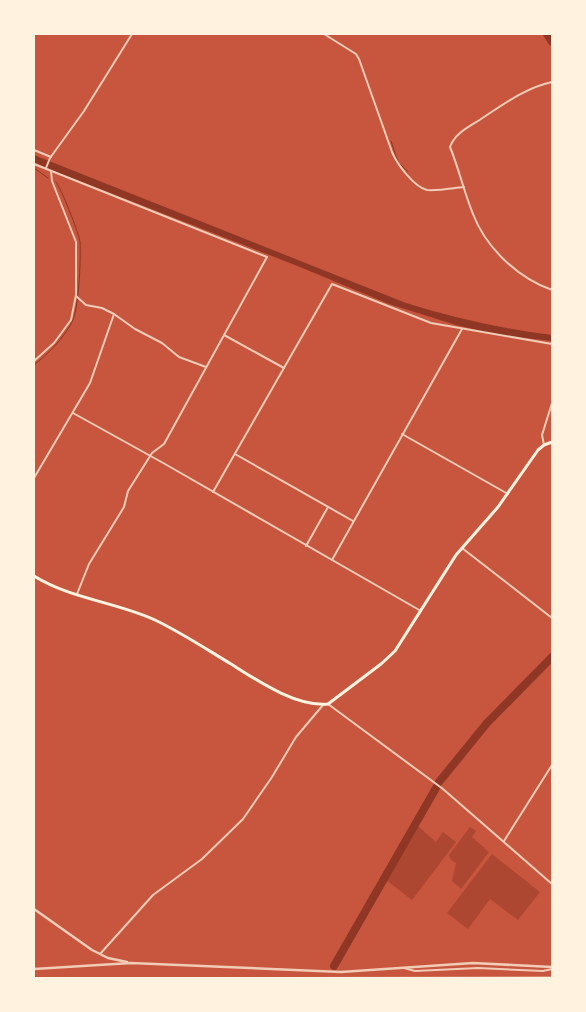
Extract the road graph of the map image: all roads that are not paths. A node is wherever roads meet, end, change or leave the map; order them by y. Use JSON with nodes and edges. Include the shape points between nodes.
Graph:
{"nodes":[{"id":1,"x":132,"y":34,"type":"edge"},
{"id":2,"x":324,"y":34,"type":"edge"},
{"id":3,"x":552,"y":82,"type":"edge"},
{"id":4,"x":34,"y":150,"type":"edge"},
{"id":5,"x":51,"y":158,"type":"junction"},
{"id":6,"x":34,"y":164,"type":"edge"},
{"id":7,"x":46,"y":168,"type":"junction"},
{"id":8,"x":51,"y":171,"type":"junction"},
{"id":9,"x":464,"y":187,"type":"junction"},
{"id":10,"x":552,"y":290,"type":"edge"},
{"id":11,"x":76,"y":296,"type":"junction"},
{"id":12,"x":114,"y":314,"type":"junction"},
{"id":13,"x":462,"y":329,"type":"junction"},
{"id":14,"x":224,"y":335,"type":"junction"},
{"id":15,"x":552,"y":344,"type":"edge"},
{"id":16,"x":34,"y":360,"type":"edge"},
{"id":17,"x":206,"y":367,"type":"junction"},
{"id":18,"x":284,"y":368,"type":"junction"},
{"id":19,"x":552,"y":403,"type":"edge"},
{"id":20,"x":73,"y":413,"type":"junction"},
{"id":21,"x":402,"y":434,"type":"junction"},
{"id":22,"x":552,"y":442,"type":"edge"},
{"id":23,"x":544,"y":445,"type":"junction"},
{"id":24,"x":234,"y":454,"type":"junction"},
{"id":25,"x":150,"y":456,"type":"junction"},
{"id":26,"x":34,"y":478,"type":"edge"},
{"id":27,"x":213,"y":492,"type":"junction"},
{"id":28,"x":508,"y":494,"type":"junction"},
{"id":29,"x":328,"y":507,"type":"junction"},
{"id":30,"x":353,"y":521,"type":"junction"},
{"id":31,"x":306,"y":546,"type":"junction"},
{"id":32,"x":462,"y":548,"type":"junction"},
{"id":33,"x":331,"y":560,"type":"junction"},
{"id":34,"x":34,"y":576,"type":"edge"},
{"id":35,"x":77,"y":595,"type":"junction"},
{"id":36,"x":421,"y":611,"type":"junction"},
{"id":37,"x":552,"y":618,"type":"edge"},
{"id":38,"x":328,"y":704,"type":"junction"},
{"id":39,"x":323,"y":705,"type":"junction"},
{"id":40,"x":552,"y":766,"type":"edge"},
{"id":41,"x":504,"y":841,"type":"junction"},
{"id":42,"x":552,"y":884,"type":"edge"},
{"id":43,"x":34,"y":909,"type":"edge"},
{"id":44,"x":100,"y":954,"type":"junction"},
{"id":45,"x":131,"y":963,"type":"junction"},
{"id":46,"x":402,"y":968,"type":"junction"},
{"id":47,"x":478,"y":968,"type":"junction"},
{"id":48,"x":552,"y":968,"type":"edge"},
{"id":49,"x":34,"y":969,"type":"edge"},
{"id":50,"x":478,"y":973,"type":"dead end"}],
"edges":[{"from":1,"to":5,"type":"street"},
{"from":2,"to":9,"type":"street","via":[[359,59],[392,152],[404,171],[426,190]]},
{"from":3,"to":9,"type":"street","via":[[511,98],[458,135],[450,147]]},
{"from":4,"to":5,"type":"street"},
{"from":5,"to":7,"type":"street"},
{"from":6,"to":7,"type":"street"},
{"from":7,"to":8,"type":"street"},
{"from":8,"to":11,"type":"street","via":[[76,242]]},
{"from":8,"to":14,"type":"street","via":[[267,257]]},
{"from":9,"to":10,"type":"street","via":[[473,215],[487,240],[508,264]]},
{"from":11,"to":12,"type":"street","via":[[86,305]]},
{"from":11,"to":16,"type":"street","via":[[71,320],[54,343]]},
{"from":12,"to":17,"type":"street","via":[[179,357]]},
{"from":12,"to":20,"type":"street","via":[[90,383]]},
{"from":13,"to":15,"type":"street"},
{"from":13,"to":18,"type":"street","via":[[431,323],[332,284]]},
{"from":13,"to":21,"type":"street"},
{"from":14,"to":17,"type":"street"},
{"from":14,"to":18,"type":"street"},
{"from":17,"to":25,"type":"street","via":[[164,444]]},
{"from":18,"to":24,"type":"street"},
{"from":19,"to":23,"type":"street","via":[[542,435]]},
{"from":20,"to":25,"type":"street"},
{"from":20,"to":26,"type":"street"},
{"from":21,"to":28,"type":"street"},
{"from":21,"to":30,"type":"street"},
{"from":22,"to":23,"type":"main road"},
{"from":23,"to":28,"type":"main road"},
{"from":24,"to":27,"type":"street"},
{"from":24,"to":29,"type":"street"},
{"from":25,"to":27,"type":"street"},
{"from":25,"to":35,"type":"street","via":[[89,564]]},
{"from":27,"to":31,"type":"street"},
{"from":28,"to":32,"type":"main road"},
{"from":29,"to":30,"type":"street"},
{"from":29,"to":31,"type":"street"},
{"from":30,"to":33,"type":"street"},
{"from":31,"to":33,"type":"street"},
{"from":32,"to":36,"type":"main road"},
{"from":32,"to":37,"type":"street"},
{"from":33,"to":36,"type":"street"},
{"from":34,"to":35,"type":"main road"},
{"from":35,"to":39,"type":"main road","via":[[154,620],[277,692]]},
{"from":36,"to":38,"type":"main road","via":[[390,656]]},
{"from":38,"to":39,"type":"main road"},
{"from":38,"to":41,"type":"street","via":[[421,772]]},
{"from":39,"to":44,"type":"street","via":[[296,737],[243,819],[212,851],[153,895]]},
{"from":40,"to":41,"type":"street"},
{"from":41,"to":42,"type":"street"},
{"from":43,"to":44,"type":"street"},
{"from":44,"to":45,"type":"street"},
{"from":45,"to":46,"type":"street","via":[[341,972]]},
{"from":45,"to":49,"type":"street"},
{"from":46,"to":47,"type":"street","via":[[415,971]]},
{"from":46,"to":48,"type":"street","via":[[472,963]]},
{"from":47,"to":48,"type":"street","via":[[543,971]]},
{"from":47,"to":50,"type":"street"}]}
